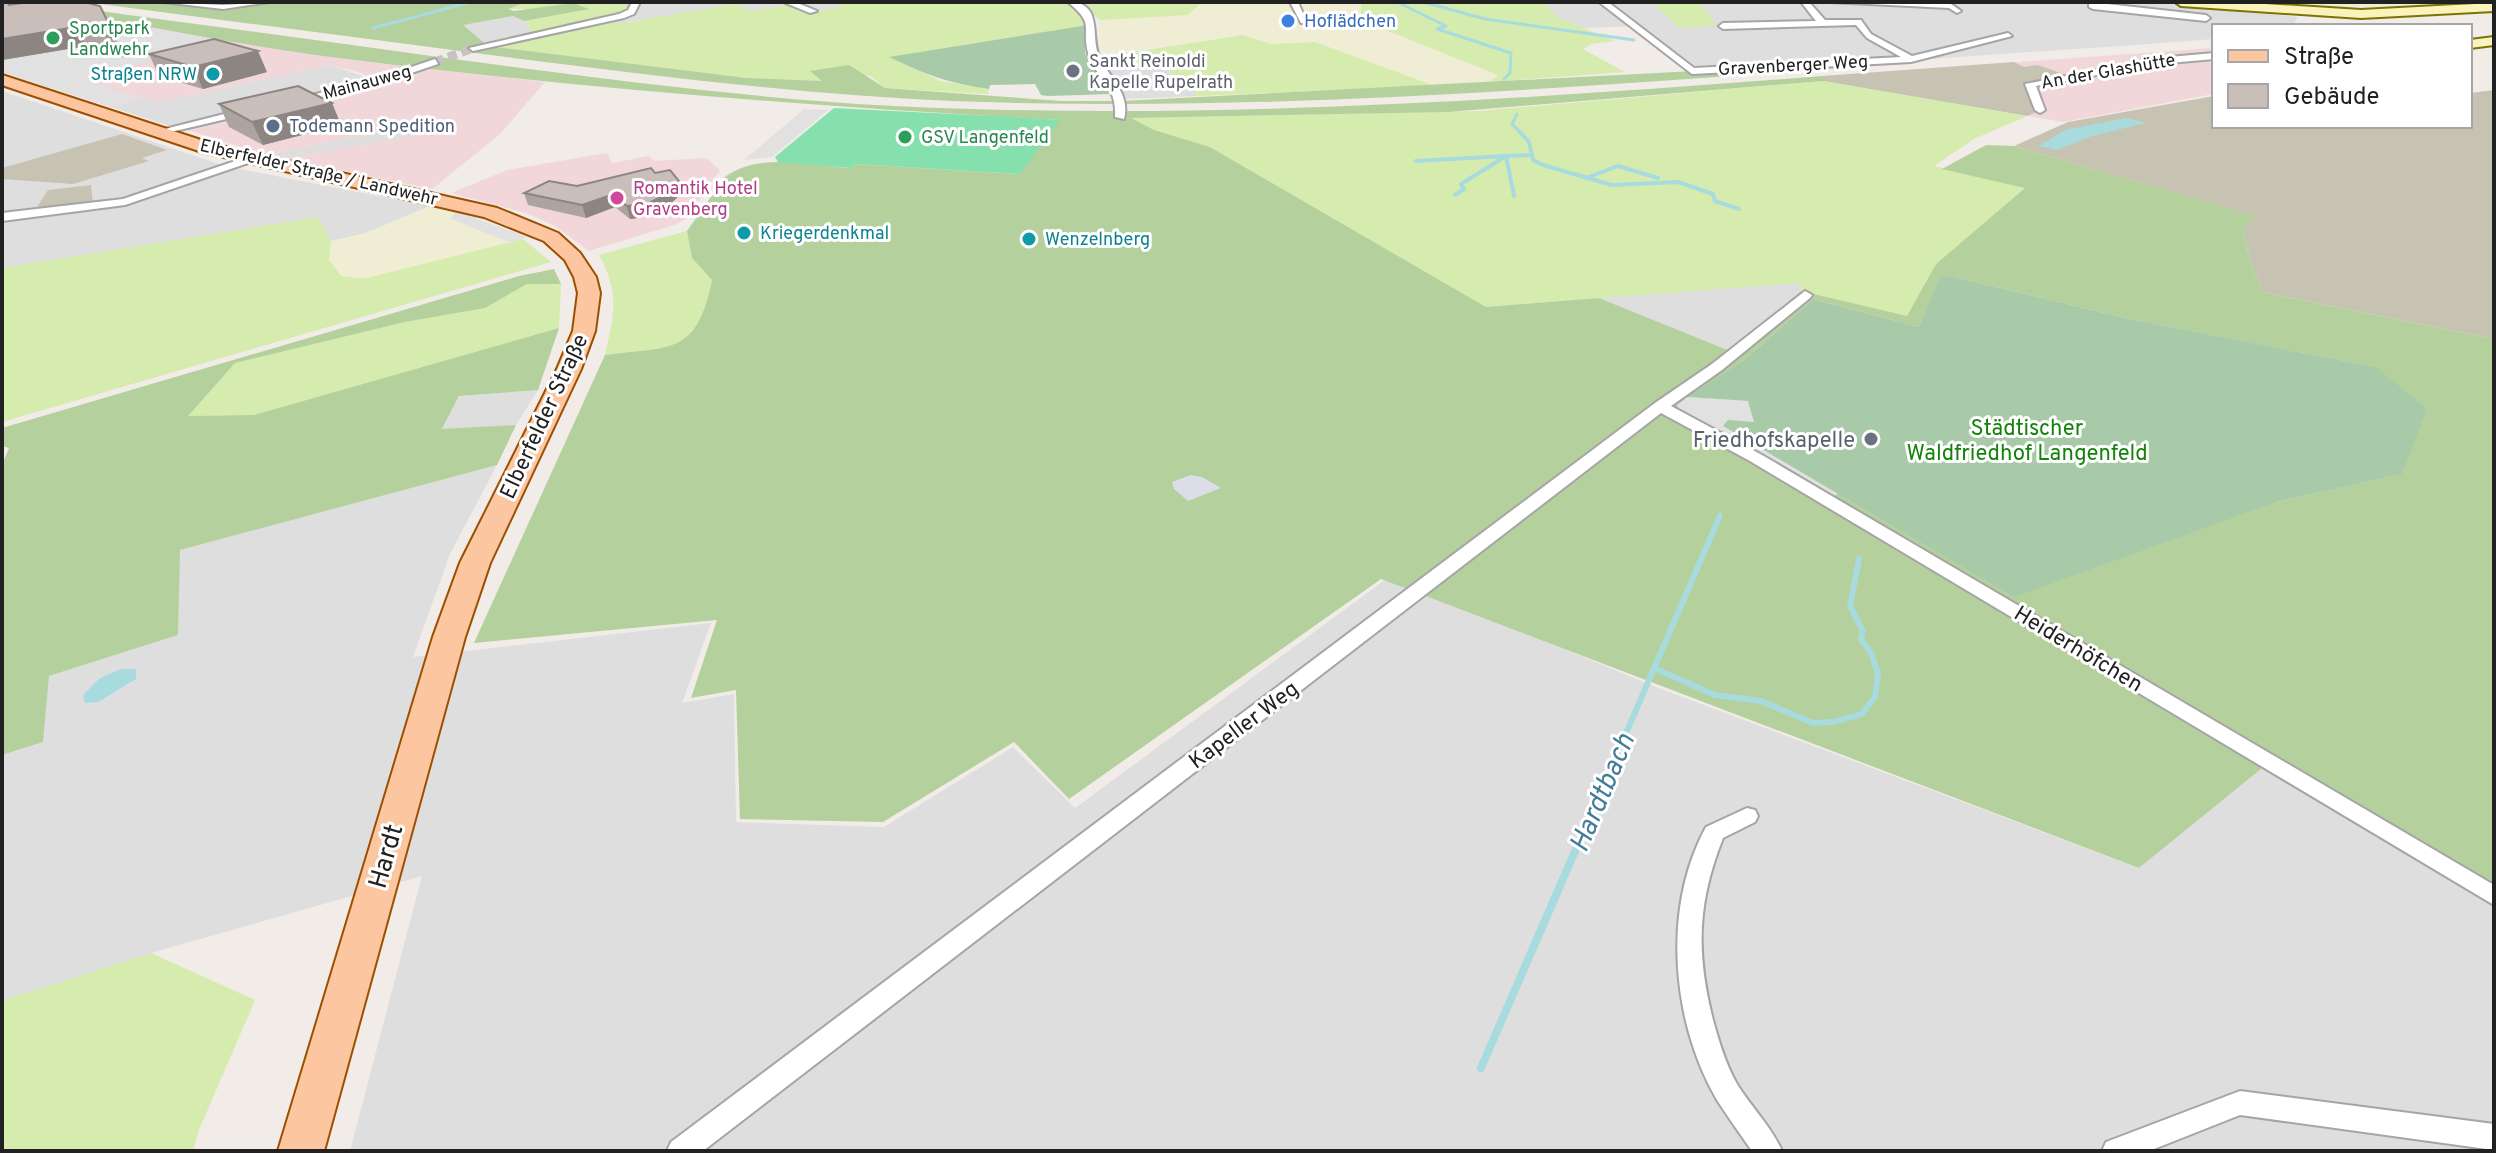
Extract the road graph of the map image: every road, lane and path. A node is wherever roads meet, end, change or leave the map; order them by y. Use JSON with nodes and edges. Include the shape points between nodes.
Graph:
{"nodes":[{"id":1,"x":166,"y":2,"type":"edge"},
{"id":2,"x":266,"y":2,"type":"edge"},
{"id":3,"x":636,"y":2,"type":"edge"},
{"id":4,"x":787,"y":2,"type":"edge"},
{"id":5,"x":1072,"y":2,"type":"edge"},
{"id":6,"x":1294,"y":2,"type":"edge"},
{"id":7,"x":1603,"y":2,"type":"edge"},
{"id":8,"x":1805,"y":2,"type":"edge"},
{"id":9,"x":1833,"y":2,"type":"edge"},
{"id":10,"x":2093,"y":2,"type":"edge"},
{"id":11,"x":2181,"y":2,"type":"edge"},
{"id":12,"x":2231,"y":6,"type":"junction"},
{"id":13,"x":2494,"y":7,"type":"edge"},
{"id":14,"x":813,"y":11,"type":"dead end"},
{"id":15,"x":1957,"y":11,"type":"dead end"},
{"id":16,"x":2321,"y":12,"type":"junction"},
{"id":17,"x":2361,"y":14,"type":"junction"},
{"id":18,"x":2206,"y":18,"type":"dead end"},
{"id":19,"x":1304,"y":21,"type":"dead end"},
{"id":20,"x":1821,"y":21,"type":"junction"},
{"id":21,"x":2342,"y":24,"type":"edge"},
{"id":22,"x":2348,"y":24,"type":"edge"},
{"id":23,"x":2351,"y":24,"type":"edge"},
{"id":24,"x":1723,"y":26,"type":"dead end"},
{"id":25,"x":2008,"y":36,"type":"dead end"},
{"id":26,"x":2494,"y":41,"type":"edge"},
{"id":27,"x":2472,"y":44,"type":"edge"},
{"id":28,"x":473,"y":48,"type":"tunnel mouth"},
{"id":29,"x":2212,"y":56,"type":"edge"},
{"id":30,"x":1911,"y":59,"type":"junction"},
{"id":31,"x":435,"y":62,"type":"tunnel mouth"},
{"id":32,"x":2,"y":80,"type":"edge"},
{"id":33,"x":279,"y":104,"type":"edge"},
{"id":34,"x":264,"y":108,"type":"edge"},
{"id":35,"x":2040,"y":110,"type":"dead end"},
{"id":36,"x":1120,"y":117,"type":"dead end"},
{"id":37,"x":158,"y":132,"type":"junction"},
{"id":38,"x":250,"y":159,"type":"junction"},
{"id":39,"x":501,"y":215,"type":"joint"},
{"id":40,"x":2,"y":217,"type":"edge"},
{"id":41,"x":1805,"y":295,"type":"dead end"},
{"id":42,"x":1660,"y":406,"type":"junction"},
{"id":43,"x":475,"y":563,"type":"joint"},
{"id":44,"x":1747,"y":816,"type":"dead end"},
{"id":45,"x":2494,"y":896,"type":"edge"},
{"id":46,"x":2494,"y":1137,"type":"edge"},
{"id":47,"x":301,"y":1151,"type":"edge"},
{"id":48,"x":681,"y":1151,"type":"edge"},
{"id":49,"x":1768,"y":1151,"type":"edge"},
{"id":50,"x":2116,"y":1151,"type":"edge"}],
"edges":[{"from":1,"to":2,"type":"street","via":[[223,7]]},
{"from":3,"to":28,"type":"street","via":[[631,12],[612,18]]},
{"from":4,"to":14,"type":"street"},
{"from":5,"to":36,"type":"street","via":[[1092,24],[1093,53],[1121,99]]},
{"from":6,"to":19,"type":"street"},
{"from":7,"to":30,"type":"street","name":"Gravenberger Weg","via":[[1692,71]]},
{"from":8,"to":20,"type":"street"},
{"from":9,"to":15,"type":"street","via":[[1951,6]]},
{"from":10,"to":18,"type":"street","via":[[2093,7]]},
{"from":11,"to":12,"type":"main road"},
{"from":12,"to":16,"type":"main road"},
{"from":12,"to":21,"type":"main road"},
{"from":13,"to":17,"type":"main road"},
{"from":16,"to":17,"type":"main road"},
{"from":16,"to":22,"type":"main road"},
{"from":17,"to":23,"type":"main road","via":[[2349,18]]},
{"from":20,"to":24,"type":"street","name":"Gravenberger Weg"},
{"from":20,"to":30,"type":"street","name":"Gravenberger Weg","via":[[1858,22]]},
{"from":25,"to":30,"type":"street","name":"Gravenberger Weg"},
{"from":26,"to":27,"type":"main road"},
{"from":29,"to":35,"type":"street","name":"An der Glashütte","via":[[2030,84]]},
{"from":31,"to":33,"type":"street","name":"Mainauweg"},
{"from":32,"to":37,"type":"main road","name":"Elberfelder Straße / Landwehr"},
{"from":34,"to":37,"type":"street"},
{"from":37,"to":38,"type":"main road","name":"Elberfelder Straße / Landwehr"},
{"from":38,"to":39,"type":"main road","name":"Elberfelder Straße / Landwehr"},
{"from":38,"to":40,"type":"street","via":[[125,202]]},
{"from":39,"to":43,"type":"main road","name":"Elberfelder Straße","via":[[551,237],[573,257],[585,277],[589,310],[569,369]]},
{"from":41,"to":42,"type":"street","name":"Kapeller Weg"},
{"from":42,"to":45,"type":"street","name":"Heiderhöfchen"},
{"from":42,"to":48,"type":"street","name":"Kapeller Weg"},
{"from":43,"to":47,"type":"main road","name":"Hardt","via":[[416,747]]},
{"from":44,"to":49,"type":"street","via":[[1714,833],[1699,869],[1689,920],[1690,977],[1706,1042],[1726,1090]]},
{"from":46,"to":50,"type":"street","via":[[2240,1103]]}]}
